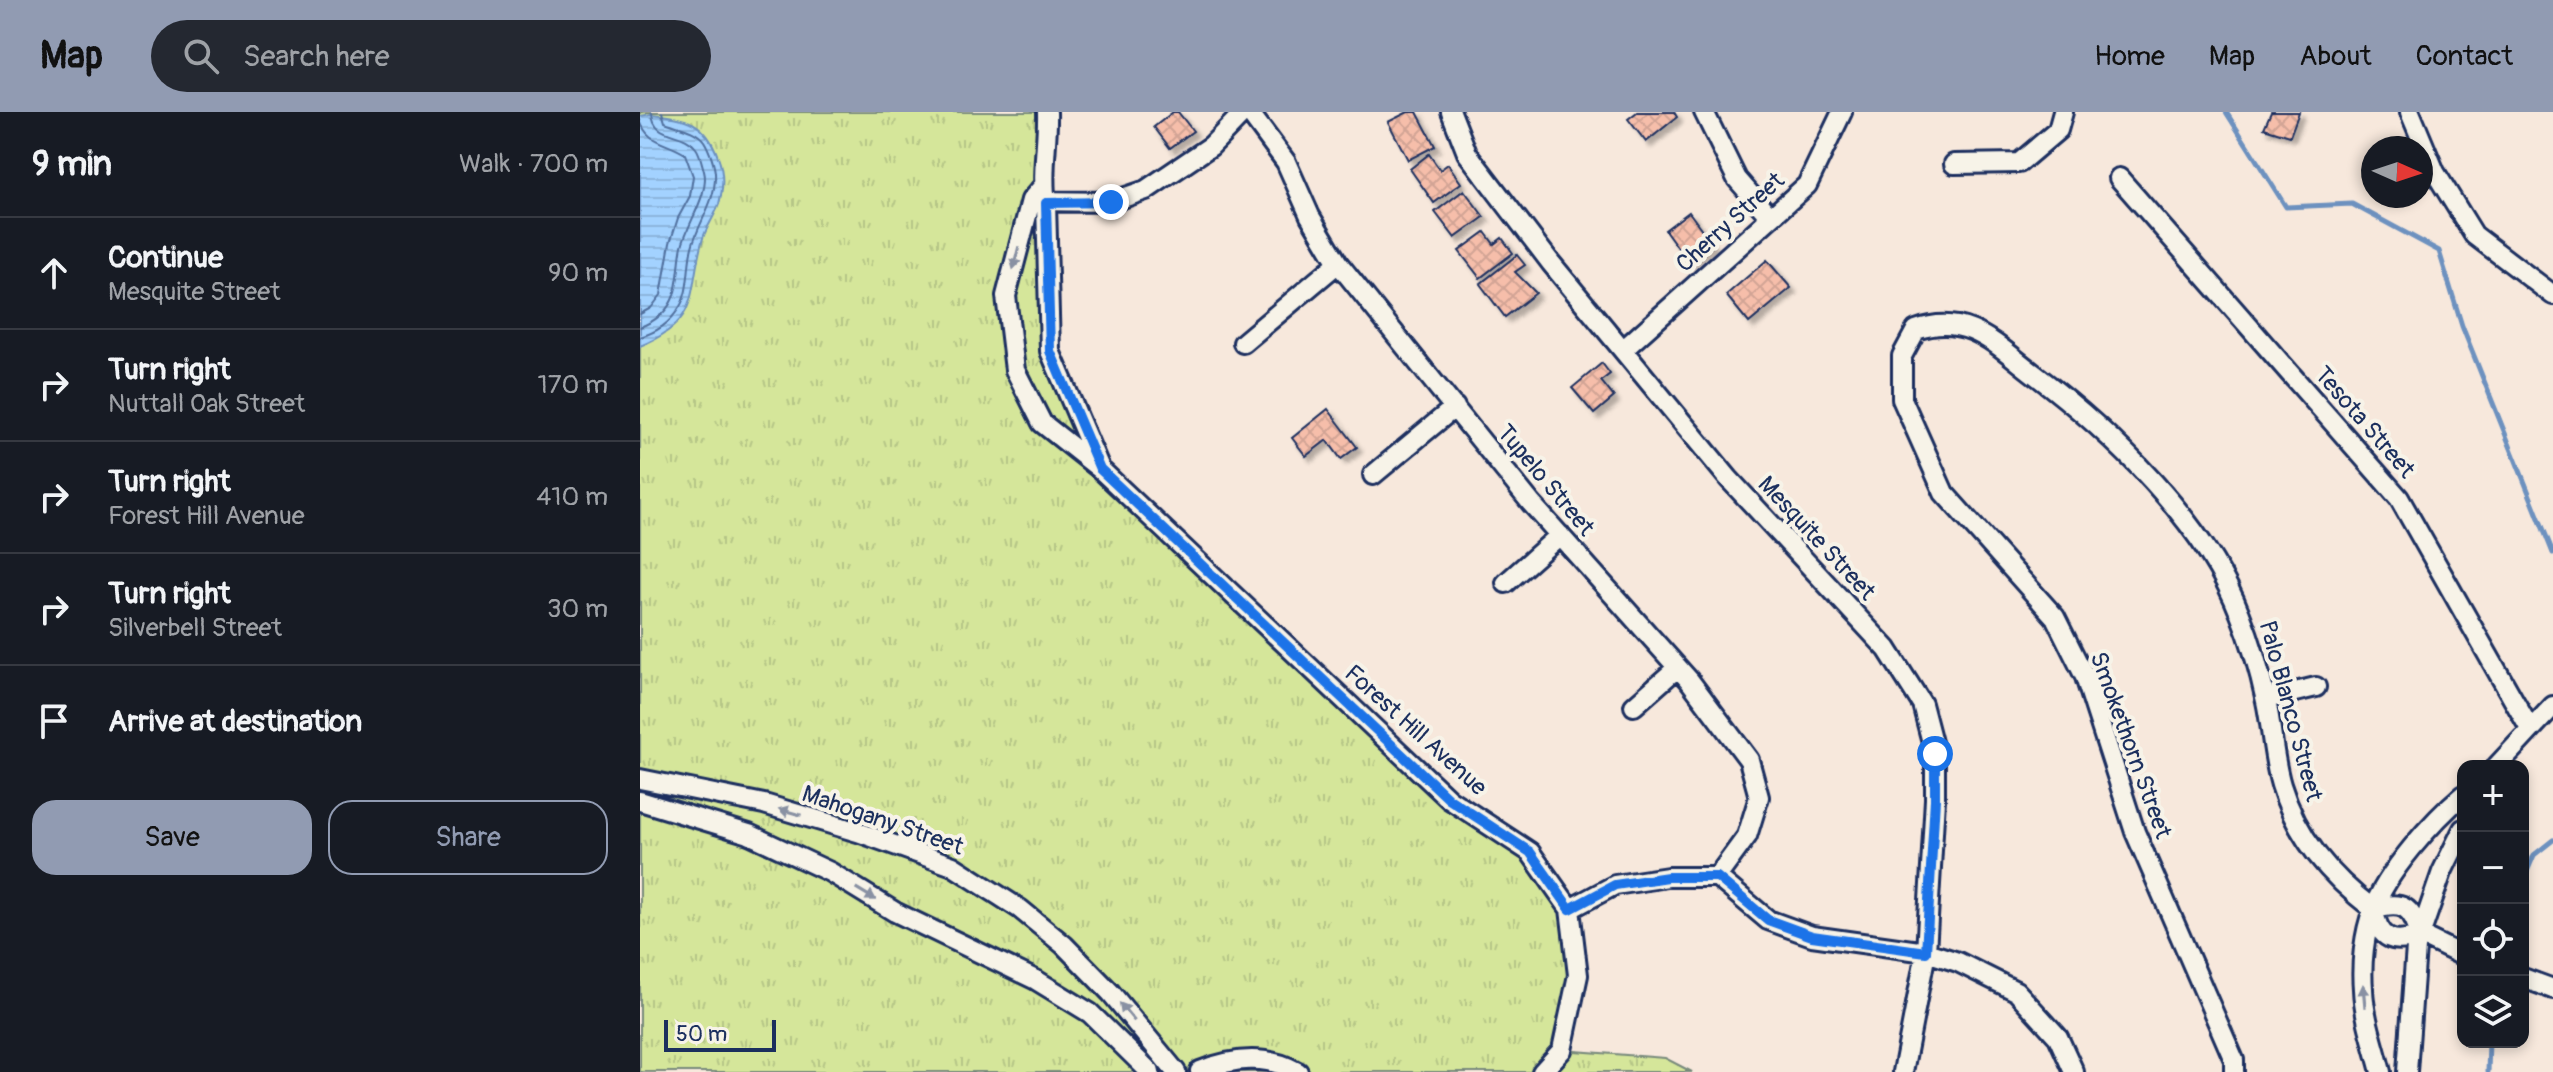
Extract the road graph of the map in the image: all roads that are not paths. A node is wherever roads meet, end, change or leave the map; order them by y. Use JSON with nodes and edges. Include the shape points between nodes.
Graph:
{"nodes":[{"id":1,"x":1047,"y":112,"type":"edge"},
{"id":2,"x":1247,"y":112,"type":"edge"},
{"id":3,"x":1451,"y":112,"type":"edge"},
{"id":4,"x":1842,"y":112,"type":"edge"},
{"id":5,"x":2063,"y":112,"type":"edge"},
{"id":6,"x":2410,"y":112,"type":"edge"},
{"id":7,"x":1707,"y":113,"type":"edge"},
{"id":8,"x":1954,"y":164,"type":"dead end"},
{"id":9,"x":2119,"y":178,"type":"dead end"},
{"id":10,"x":1040,"y":196,"type":"junction"},
{"id":11,"x":1770,"y":217,"type":"junction"},
{"id":12,"x":1338,"y":263,"type":"junction"},
{"id":13,"x":2553,"y":295,"type":"edge"},
{"id":14,"x":1916,"y":330,"type":"joint"},
{"id":15,"x":1243,"y":343,"type":"dead end"},
{"id":16,"x":1624,"y":349,"type":"junction"},
{"id":17,"x":1455,"y":407,"type":"junction"},
{"id":18,"x":1100,"y":469,"type":"junction"},
{"id":19,"x":1373,"y":475,"type":"dead end"},
{"id":20,"x":1560,"y":535,"type":"junction"},
{"id":21,"x":1506,"y":583,"type":"dead end"},
{"id":22,"x":1677,"y":668,"type":"junction"},
{"id":23,"x":2316,"y":687,"type":"dead end"},
{"id":24,"x":2266,"y":699,"type":"junction"},
{"id":25,"x":1634,"y":706,"type":"dead end"},
{"id":26,"x":2553,"y":706,"type":"edge"},
{"id":27,"x":2530,"y":729,"type":"junction"},
{"id":28,"x":2502,"y":760,"type":"edge"},
{"id":29,"x":640,"y":779,"type":"edge"},
{"id":30,"x":2457,"y":800,"type":"edge"},
{"id":31,"x":640,"y":801,"type":"edge"},
{"id":32,"x":2462,"y":832,"type":"edge"},
{"id":33,"x":1717,"y":877,"type":"junction"},
{"id":34,"x":1570,"y":909,"type":"junction"},
{"id":35,"x":2373,"y":909,"type":"junction"},
{"id":36,"x":2420,"y":935,"type":"junction"},
{"id":37,"x":1926,"y":952,"type":"junction"},
{"id":38,"x":2457,"y":953,"type":"edge"},
{"id":39,"x":2529,"y":980,"type":"edge"},
{"id":40,"x":2553,"y":989,"type":"edge"},
{"id":41,"x":1150,"y":1072,"type":"edge"},
{"id":42,"x":1190,"y":1072,"type":"edge"},
{"id":43,"x":1298,"y":1072,"type":"edge"},
{"id":44,"x":1542,"y":1072,"type":"edge"},
{"id":45,"x":1903,"y":1072,"type":"edge"},
{"id":46,"x":2074,"y":1072,"type":"edge"},
{"id":47,"x":2234,"y":1072,"type":"edge"},
{"id":48,"x":2381,"y":1072,"type":"edge"},
{"id":49,"x":2407,"y":1072,"type":"edge"}],
"edges":[{"from":1,"to":10,"type":"street"},
{"from":2,"to":10,"type":"street","via":[[1211,146],[1146,190],[1111,202]]},
{"from":2,"to":12,"type":"street","name":"Tupelo Street","via":[[1286,162]]},
{"from":3,"to":16,"type":"street","name":"Mesquite Street","via":[[1467,153]]},
{"from":4,"to":11,"type":"street","name":"Cherry Street","via":[[1807,185]]},
{"from":5,"to":8,"type":"street","via":[[2058,130],[2019,163]]},
{"from":6,"to":13,"type":"street","via":[[2435,172],[2474,235]]},
{"from":7,"to":11,"type":"street","via":[[1737,179]]},
{"from":9,"to":27,"type":"street","name":"Tesota Street","via":[[2399,498]]},
{"from":10,"to":18,"type":"street","name":"Forest Hill Avenue","via":[[1050,351]]},
{"from":10,"to":18,"type":"street","name":"Forest Hill Avenue","one_way":true,"via":[[1006,296],[1015,370],[1042,423]]},
{"from":11,"to":16,"type":"street","name":"Cherry Street"},
{"from":12,"to":15,"type":"street"},
{"from":12,"to":17,"type":"street","name":"Tupelo Street"},
{"from":14,"to":24,"type":"street","name":"Palo Blanco Street","via":[[1932,324],[1974,329],[2062,395],[2115,443],[2207,550],[2240,614]]},
{"from":14,"to":47,"type":"street","name":"Smokethorn Street","via":[[1902,356],[1902,399],[1908,413],[1944,493],[2055,617],[2085,677],[2135,832],[2234,1060]]},
{"from":16,"to":37,"type":"street","name":"Mesquite Street","via":[[1729,479],[1887,649],[1922,704],[1935,754]]},
{"from":17,"to":19,"type":"street"},
{"from":17,"to":20,"type":"street","name":"Tupelo Street"},
{"from":18,"to":34,"type":"street","name":"Forest Hill Avenue","via":[[1449,799],[1530,852]]},
{"from":20,"to":21,"type":"street"},
{"from":20,"to":22,"type":"street","name":"Tupelo Street"},
{"from":22,"to":25,"type":"street"},
{"from":22,"to":33,"type":"street","name":"Tupelo Street","via":[[1749,760],[1759,797],[1747,836]]},
{"from":23,"to":24,"type":"street"},
{"from":24,"to":35,"type":"street","name":"Palo Blanco Street","via":[[2281,784],[2299,827],[2323,865]]},
{"from":26,"to":27,"type":"street"},
{"from":27,"to":28,"type":"street"},
{"from":42,"to":29,"type":"street","name":"Mahogany Street","one_way":true,"via":[[1064,945],[953,866],[764,804]]},
{"from":30,"to":35,"type":"street","via":[[2418,842]]},
{"from":31,"to":41,"type":"street","one_way":true,"via":[[749,834],[1036,980],[1090,1013]]},
{"from":32,"to":36,"type":"street"},
{"from":33,"to":34,"type":"street","via":[[1615,885]]},
{"from":33,"to":37,"type":"street","via":[[1768,920],[1812,936]]},
{"from":34,"to":44,"type":"street","name":"Forest Hill Avenue","via":[[1578,975],[1562,1050]]},
{"from":35,"to":36,"type":"street","via":[[2401,906],[2416,920]]},
{"from":35,"to":36,"type":"street","via":[[2376,924],[2389,938]]},
{"from":48,"to":35,"type":"street","one_way":true,"via":[[2362,986]]},
{"from":36,"to":38,"type":"street"},
{"from":36,"to":49,"type":"street"},
{"from":37,"to":45,"type":"street","name":"Mesquite Street"},
{"from":37,"to":46,"type":"street","via":[[2016,991],[2058,1037]]},
{"from":39,"to":40,"type":"street"},
{"from":42,"to":43,"type":"street","via":[[1238,1060],[1263,1060]]}]}
